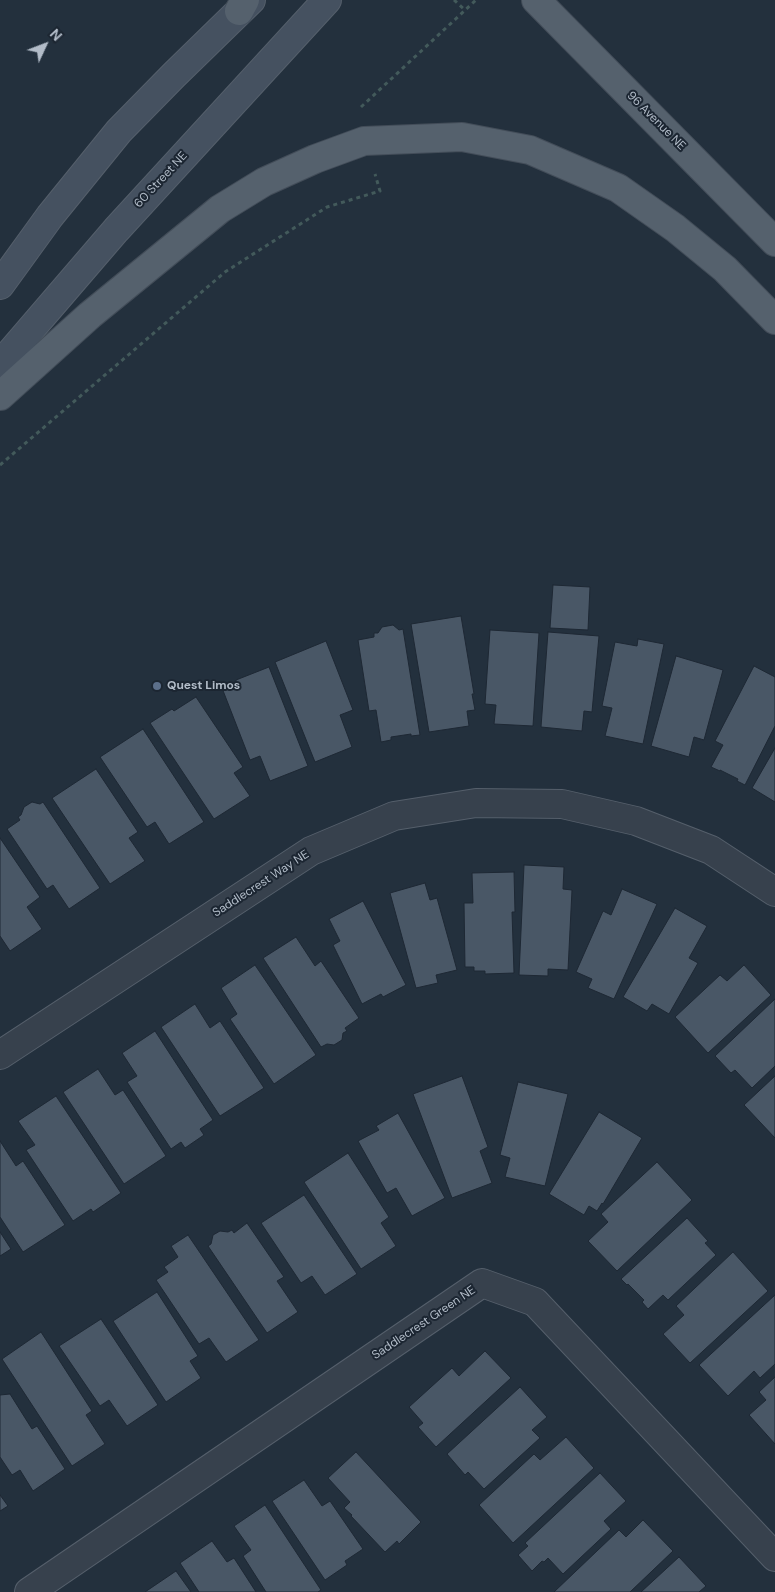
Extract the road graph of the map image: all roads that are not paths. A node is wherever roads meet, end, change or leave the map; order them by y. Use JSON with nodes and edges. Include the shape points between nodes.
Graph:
{"nodes":[{"id":1,"x":327,"y":0,"type":"edge"},
{"id":2,"x":536,"y":0,"type":"edge"},
{"id":3,"x":245,"y":4,"type":"edge"},
{"id":4,"x":775,"y":242,"type":"edge"},
{"id":5,"x":0,"y":285,"type":"edge"},
{"id":6,"x":775,"y":320,"type":"edge"},
{"id":7,"x":0,"y":365,"type":"edge"},
{"id":8,"x":0,"y":396,"type":"edge"},
{"id":9,"x":775,"y":892,"type":"edge"},
{"id":10,"x":0,"y":1055,"type":"edge"},
{"id":11,"x":775,"y":1557,"type":"edge"},
{"id":12,"x":30,"y":1592,"type":"edge"}],
"edges":[{"from":1,"to":7,"type":"main road","name":"60 Street NE","via":[[146,196]]},
{"from":2,"to":4,"type":"main road","name":"96 Avenue NE"},
{"from":3,"to":5,"type":"main road","via":[[119,131],[50,216]]},
{"from":6,"to":8,"type":"main road","via":[[725,269],[675,228],[618,188],[530,150],[462,137],[364,141],[264,182],[220,209],[90,315]]},
{"from":9,"to":10,"type":"street","name":"Saddlecrest Way NE","via":[[711,850],[636,820],[562,804],[476,803],[394,816],[311,851]]},
{"from":11,"to":12,"type":"street","name":"Saddlecrest Green NE","via":[[535,1302],[482,1283]]}]}
